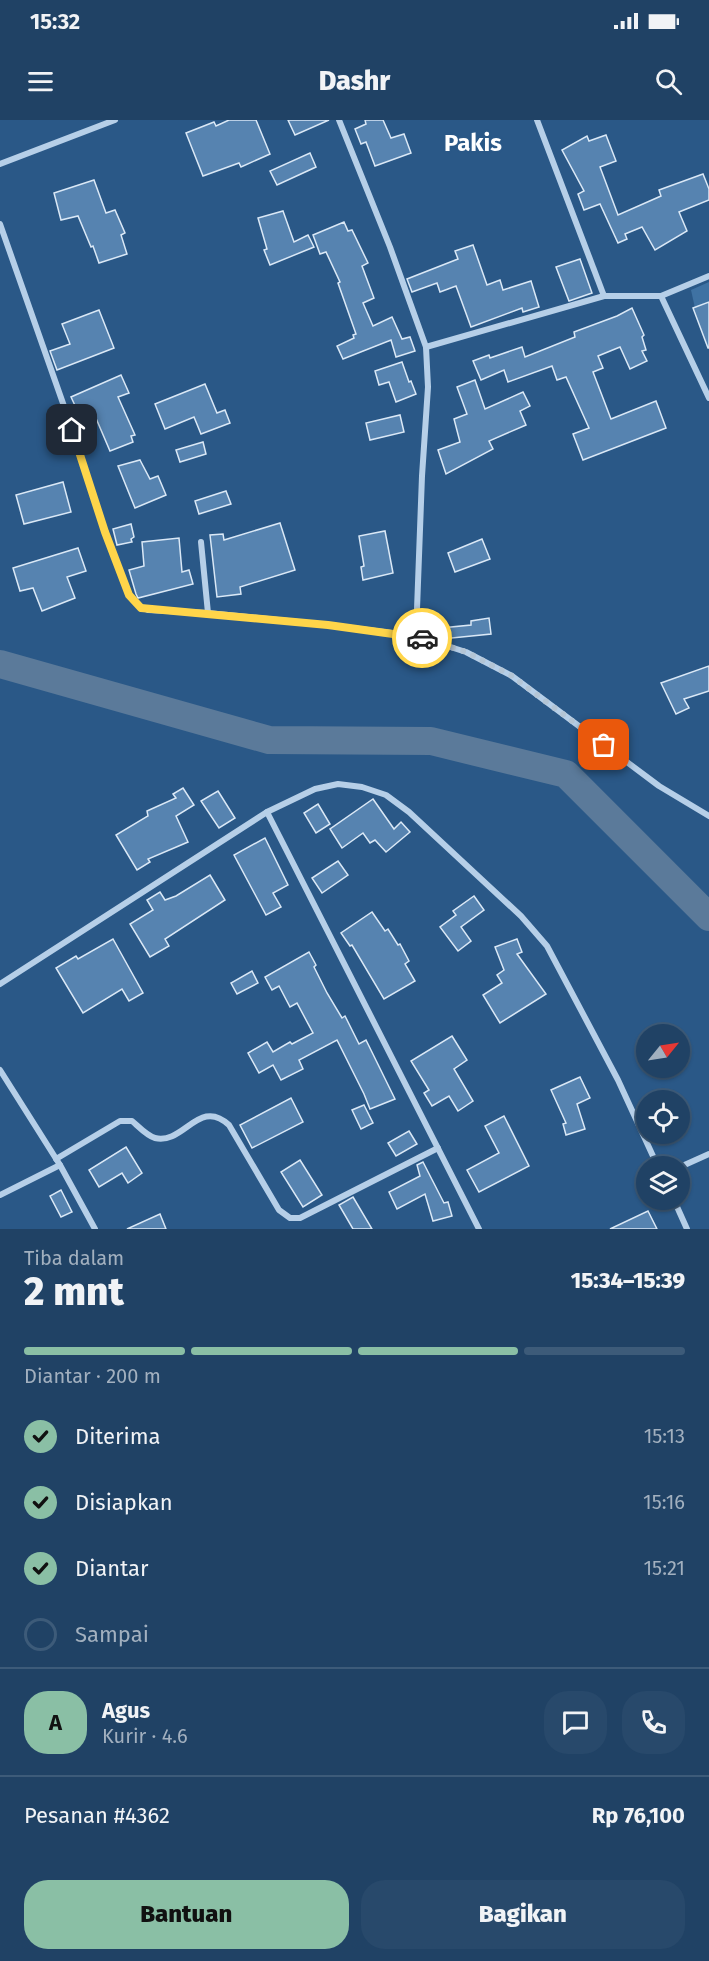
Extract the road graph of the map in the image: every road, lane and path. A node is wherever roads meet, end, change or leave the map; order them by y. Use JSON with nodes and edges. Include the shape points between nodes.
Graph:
{"nodes":[{"id":1,"x":116,"y":120,"type":"edge"},
{"id":2,"x":339,"y":120,"type":"edge"},
{"id":3,"x":537,"y":120,"type":"edge"},
{"id":4,"x":0,"y":164,"type":"edge"},
{"id":5,"x":0,"y":224,"type":"edge"},
{"id":6,"x":709,"y":276,"type":"edge"},
{"id":7,"x":604,"y":296,"type":"junction"},
{"id":8,"x":661,"y":296,"type":"junction"},
{"id":9,"x":426,"y":347,"type":"junction"},
{"id":10,"x":709,"y":398,"type":"edge"},
{"id":11,"x":201,"y":542,"type":"dead end"},
{"id":12,"x":208,"y":613,"type":"junction"},
{"id":13,"x":416,"y":636,"type":"junction"},
{"id":14,"x":267,"y":812,"type":"junction"},
{"id":15,"x":709,"y":816,"type":"edge"},
{"id":16,"x":0,"y":984,"type":"edge"},
{"id":17,"x":0,"y":1070,"type":"edge"},
{"id":18,"x":438,"y":1148,"type":"junction"},
{"id":19,"x":709,"y":1154,"type":"edge"},
{"id":20,"x":653,"y":1156,"type":"edge"},
{"id":21,"x":58,"y":1162,"type":"junction"},
{"id":22,"x":690,"y":1163,"type":"edge"},
{"id":23,"x":0,"y":1195,"type":"edge"},
{"id":24,"x":678,"y":1210,"type":"edge"},
{"id":25,"x":95,"y":1229,"type":"edge"},
{"id":26,"x":479,"y":1229,"type":"edge"},
{"id":27,"x":687,"y":1229,"type":"edge"}],
"edges":[{"from":1,"to":4,"type":"street"},
{"from":2,"to":9,"type":"street"},
{"from":3,"to":7,"type":"street"},
{"from":5,"to":12,"type":"street","via":[[129,595],[148,610]]},
{"from":6,"to":8,"type":"street"},
{"from":7,"to":8,"type":"street"},
{"from":7,"to":9,"type":"street"},
{"from":8,"to":10,"type":"street"},
{"from":9,"to":13,"type":"street","via":[[428,387]]},
{"from":11,"to":12,"type":"street"},
{"from":12,"to":13,"type":"street"},
{"from":13,"to":15,"type":"street","via":[[466,652],[512,676],[659,786]]},
{"from":14,"to":16,"type":"street"},
{"from":14,"to":18,"type":"street"},
{"from":14,"to":20,"type":"street","via":[[315,789],[338,784],[386,795],[409,812],[521,915],[546,946],[618,1080]]},
{"from":17,"to":21,"type":"street"},
{"from":18,"to":21,"type":"street","via":[[300,1218],[290,1218],[279,1210],[229,1125],[214,1115],[158,1139],[132,1121],[120,1121]]},
{"from":18,"to":26,"type":"street"},
{"from":19,"to":22,"type":"street"},
{"from":21,"to":23,"type":"street"},
{"from":21,"to":25,"type":"street"},
{"from":24,"to":27,"type":"street"}]}
